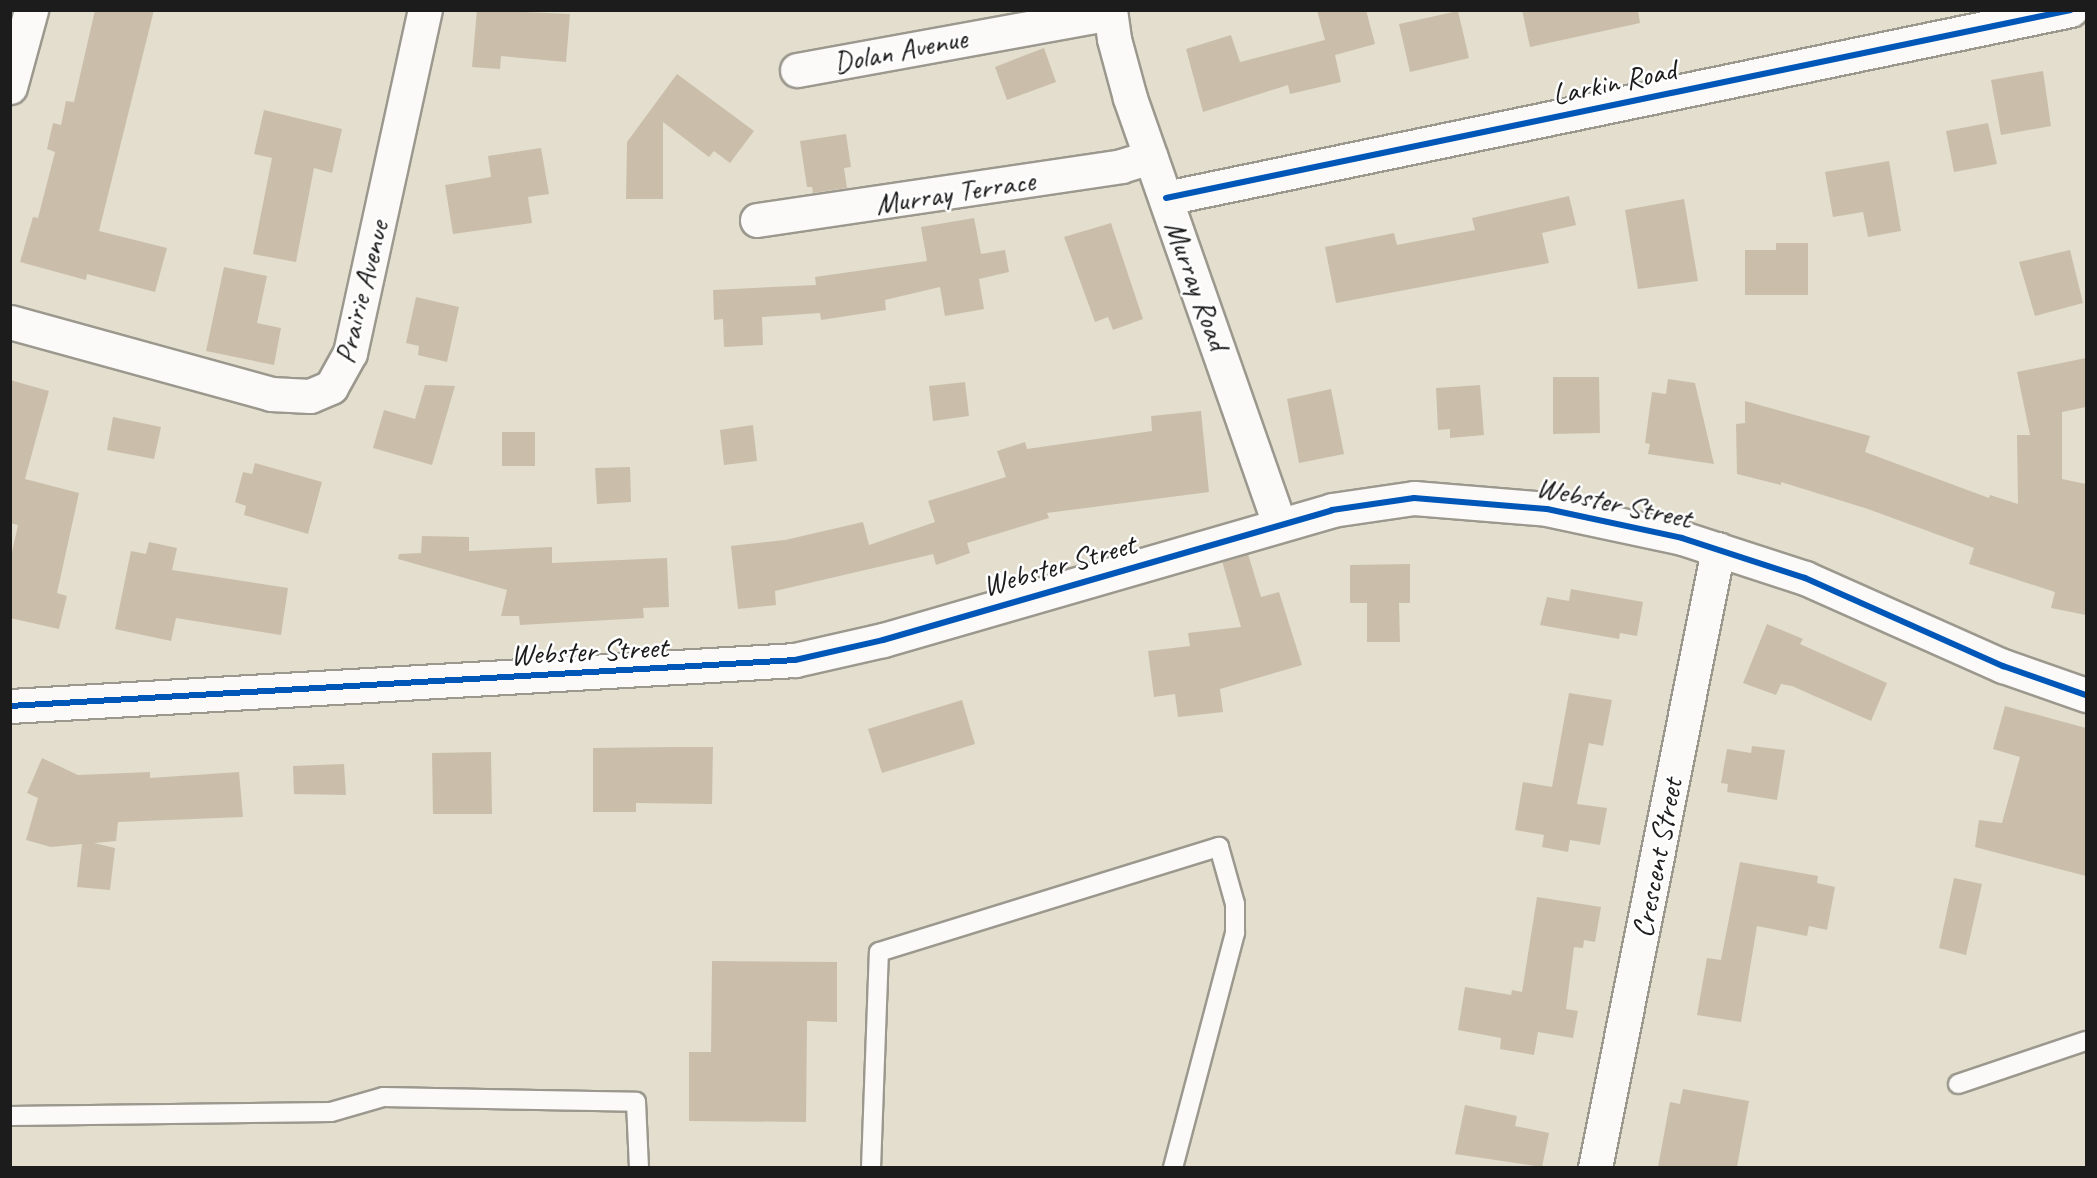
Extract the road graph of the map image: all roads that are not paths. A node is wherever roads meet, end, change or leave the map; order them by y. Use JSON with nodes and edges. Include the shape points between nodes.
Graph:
{"nodes":[{"id":1,"x":31,"y":10,"type":"edge"},
{"id":2,"x":425,"y":10,"type":"edge"},
{"id":3,"x":2071,"y":10,"type":"edge"},
{"id":4,"x":1110,"y":12,"type":"edge"},
{"id":5,"x":797,"y":70,"type":"dead end"},
{"id":6,"x":10,"y":87,"type":"edge"},
{"id":7,"x":1151,"y":157,"type":"junction"},
{"id":8,"x":1166,"y":198,"type":"junction"},
{"id":9,"x":757,"y":220,"type":"dead end"},
{"id":10,"x":10,"y":322,"type":"edge"},
{"id":11,"x":1279,"y":524,"type":"junction"},
{"id":12,"x":1718,"y":549,"type":"junction"},
{"id":13,"x":2086,"y":696,"type":"edge"},
{"id":14,"x":10,"y":706,"type":"edge"},
{"id":15,"x":2086,"y":1041,"type":"edge"},
{"id":16,"x":1958,"y":1084,"type":"dead end"},
{"id":17,"x":10,"y":1116,"type":"edge"},
{"id":18,"x":639,"y":1167,"type":"edge"},
{"id":19,"x":871,"y":1167,"type":"edge"},
{"id":20,"x":1173,"y":1167,"type":"edge"},
{"id":21,"x":1595,"y":1167,"type":"edge"}],
"edges":[{"from":1,"to":6,"type":"street"},
{"from":2,"to":10,"type":"street","name":"Prairie Avenue","via":[[350,353],[331,387],[310,396],[271,394]]},
{"from":3,"to":8,"type":"street","name":"Larkin Road"},
{"from":4,"to":5,"type":"street","name":"Dolan Avenue"},
{"from":4,"to":7,"type":"street","name":"Murray Road","via":[[1121,69]]},
{"from":7,"to":8,"type":"street","name":"Murray Road"},
{"from":7,"to":9,"type":"street","name":"Murray Terrace","via":[[1121,166]]},
{"from":8,"to":11,"type":"street","name":"Murray Road"},
{"from":11,"to":12,"type":"street","name":"Webster Street","via":[[1377,501],[1456,499],[1601,518]]},
{"from":11,"to":14,"type":"street","name":"Webster Street","via":[[883,640],[795,660]]},
{"from":12,"to":13,"type":"street","name":"Webster Street","via":[[1805,578],[2003,666]]},
{"from":12,"to":21,"type":"street","name":"Crescent Street"},
{"from":15,"to":16,"type":"lane"},
{"from":17,"to":18,"type":"lane","via":[[331,1112],[383,1097],[636,1102]]},
{"from":19,"to":20,"type":"lane","via":[[879,952],[1219,847],[1235,904],[1235,933]]}]}
